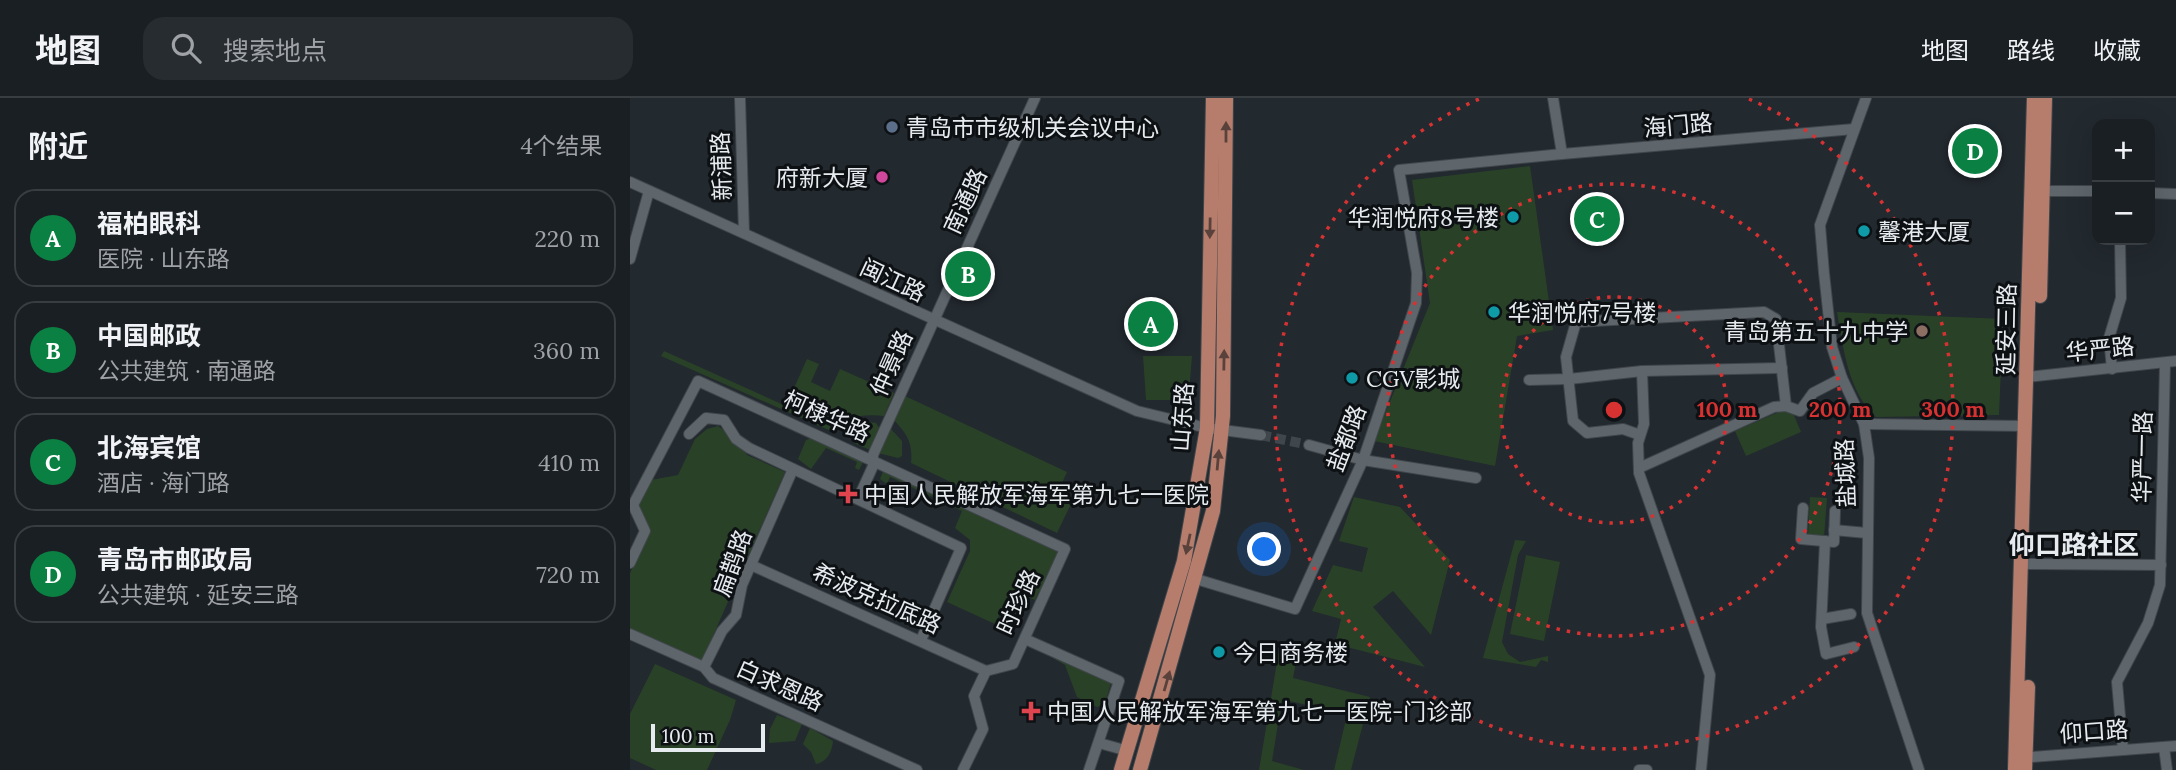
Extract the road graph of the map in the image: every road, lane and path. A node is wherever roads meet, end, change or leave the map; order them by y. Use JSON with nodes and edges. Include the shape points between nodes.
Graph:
{"nodes":[{"id":1,"x":740,"y":98,"type":"edge"},
{"id":2,"x":1035,"y":98,"type":"edge"},
{"id":3,"x":1213,"y":98,"type":"edge"},
{"id":4,"x":1226,"y":98,"type":"edge"},
{"id":5,"x":1553,"y":98,"type":"edge"},
{"id":6,"x":1866,"y":98,"type":"edge"},
{"id":7,"x":2034,"y":98,"type":"edge"},
{"id":8,"x":2045,"y":98,"type":"edge"},
{"id":9,"x":1854,"y":130,"type":"junction"},
{"id":10,"x":1562,"y":154,"type":"junction"},
{"id":11,"x":630,"y":182,"type":"edge"},
{"id":12,"x":649,"y":191,"type":"junction"},
{"id":13,"x":2037,"y":191,"type":"junction"},
{"id":14,"x":2092,"y":191,"type":"edge"},
{"id":15,"x":2155,"y":193,"type":"edge"},
{"id":16,"x":2176,"y":194,"type":"edge"},
{"id":17,"x":744,"y":233,"type":"junction"},
{"id":18,"x":2120,"y":245,"type":"edge"},
{"id":19,"x":630,"y":259,"type":"edge"},
{"id":20,"x":933,"y":321,"type":"junction"},
{"id":21,"x":2170,"y":363,"type":"edge"},
{"id":22,"x":1782,"y":368,"type":"junction"},
{"id":23,"x":2112,"y":369,"type":"junction"},
{"id":24,"x":1642,"y":371,"type":"junction"},
{"id":25,"x":2033,"y":377,"type":"junction"},
{"id":26,"x":1842,"y":378,"type":"junction"},
{"id":27,"x":1569,"y":379,"type":"junction"},
{"id":28,"x":1529,"y":380,"type":"dead end"},
{"id":29,"x":1786,"y":406,"type":"junction"},
{"id":30,"x":1864,"y":424,"type":"junction"},
{"id":31,"x":2026,"y":426,"type":"junction"},
{"id":32,"x":1207,"y":428,"type":"junction"},
{"id":33,"x":1222,"y":428,"type":"junction"},
{"id":34,"x":689,"y":435,"type":"dead end"},
{"id":35,"x":1261,"y":435,"type":"tunnel mouth"},
{"id":36,"x":1640,"y":435,"type":"junction"},
{"id":37,"x":1309,"y":445,"type":"tunnel mouth"},
{"id":38,"x":873,"y":460,"type":"junction"},
{"id":39,"x":1363,"y":460,"type":"junction"},
{"id":40,"x":1639,"y":468,"type":"junction"},
{"id":41,"x":793,"y":469,"type":"junction"},
{"id":42,"x":1476,"y":478,"type":"dead end"},
{"id":43,"x":858,"y":499,"type":"junction"},
{"id":44,"x":1803,"y":508,"type":"dead end"},
{"id":45,"x":1835,"y":511,"type":"dead end"},
{"id":46,"x":1834,"y":530,"type":"junction"},
{"id":47,"x":1867,"y":533,"type":"junction"},
{"id":48,"x":1825,"y":541,"type":"junction"},
{"id":49,"x":1065,"y":549,"type":"joint"},
{"id":50,"x":630,"y":563,"type":"edge"},
{"id":51,"x":2026,"y":564,"type":"junction"},
{"id":52,"x":751,"y":565,"type":"junction"},
{"id":53,"x":2161,"y":565,"type":"junction"},
{"id":54,"x":1196,"y":579,"type":"junction"},
{"id":55,"x":1851,"y":614,"type":"dead end"},
{"id":56,"x":1822,"y":619,"type":"junction"},
{"id":57,"x":630,"y":634,"type":"edge"},
{"id":58,"x":1025,"y":639,"type":"junction"},
{"id":59,"x":921,"y":640,"type":"junction"},
{"id":60,"x":1854,"y":648,"type":"dead end"},
{"id":61,"x":704,"y":667,"type":"junction"},
{"id":62,"x":986,"y":671,"type":"junction"},
{"id":63,"x":1099,"y":743,"type":"junction"},
{"id":64,"x":2170,"y":747,"type":"edge"},
{"id":65,"x":2123,"y":750,"type":"junction"},
{"id":66,"x":1128,"y":751,"type":"junction"},
{"id":67,"x":2020,"y":764,"type":"edge"},
{"id":68,"x":917,"y":770,"type":"edge"},
{"id":69,"x":963,"y":770,"type":"edge"},
{"id":70,"x":1089,"y":770,"type":"edge"},
{"id":71,"x":1121,"y":770,"type":"edge"},
{"id":72,"x":1140,"y":770,"type":"edge"},
{"id":73,"x":1639,"y":770,"type":"edge"},
{"id":74,"x":1647,"y":770,"type":"edge"},
{"id":75,"x":1701,"y":770,"type":"edge"},
{"id":76,"x":1919,"y":770,"type":"edge"},
{"id":77,"x":2166,"y":770,"type":"edge"}],
"edges":[{"from":1,"to":17,"type":"street","name":"新浦路"},
{"from":2,"to":20,"type":"street","name":"南通路"},
{"from":3,"to":32,"type":"main road","name":"山东路","one_way":true},
{"from":33,"to":4,"type":"main road","name":"山东路","one_way":true},
{"from":5,"to":10,"type":"street"},
{"from":6,"to":9,"type":"street","name":"盐城路"},
{"from":7,"to":13,"type":"main road","name":"延安三路"},
{"from":8,"to":13,"type":"main road","name":"延安三路"},
{"from":9,"to":10,"type":"street","name":"海门路"},
{"from":9,"to":26,"type":"street","name":"盐城路","via":[[1820,225],[1832,347]]},
{"from":10,"to":39,"type":"street","name":"盐都路","via":[[1399,170],[1417,273],[1416,303]]},
{"from":11,"to":12,"type":"street","name":"闽江路"},
{"from":12,"to":17,"type":"street","name":"闽江路"},
{"from":12,"to":19,"type":"street"},
{"from":13,"to":14,"type":"street"},
{"from":13,"to":25,"type":"main road","name":"延安三路"},
{"from":15,"to":16,"type":"street"},
{"from":17,"to":20,"type":"street","name":"闽江路"},
{"from":18,"to":23,"type":"street","via":[[2121,298],[2109,338]]},
{"from":20,"to":32,"type":"street","name":"闽江路","via":[[1137,411]]},
{"from":20,"to":38,"type":"street","name":"仲景路"},
{"from":21,"to":23,"type":"street","name":"华严路"},
{"from":21,"to":53,"type":"street","name":"华严一路"},
{"from":22,"to":24,"type":"street"},
{"from":22,"to":27,"type":"street","via":[[1776,319],[1765,312],[1576,322],[1566,357]]},
{"from":22,"to":29,"type":"street"},
{"from":23,"to":25,"type":"street","name":"华严路"},
{"from":24,"to":27,"type":"street"},
{"from":24,"to":36,"type":"street"},
{"from":25,"to":31,"type":"main road","name":"延安三路"},
{"from":25,"to":51,"type":"main road","name":"延安三路"},
{"from":26,"to":29,"type":"street","via":[[1813,393],[1800,411]]},
{"from":26,"to":30,"type":"street","name":"盐城路"},
{"from":27,"to":28,"type":"street"},
{"from":27,"to":36,"type":"street","via":[[1573,421],[1587,433],[1623,429]]},
{"from":29,"to":40,"type":"street","via":[[1774,407]]},
{"from":30,"to":31,"type":"street"},
{"from":30,"to":47,"type":"street","name":"盐城路"},
{"from":31,"to":51,"type":"main road","name":"延安三路"},
{"from":32,"to":33,"type":"street","name":"闽江路"},
{"from":32,"to":66,"type":"main road","name":"山东路","one_way":true,"via":[[1184,561]]},
{"from":33,"to":35,"type":"street","name":"闽江路"},
{"from":54,"to":33,"type":"main road","name":"山东路","one_way":true,"via":[[1213,511]]},
{"from":34,"to":41,"type":"street","via":[[706,418],[717,417],[741,444]]},
{"from":36,"to":40,"type":"street"},
{"from":37,"to":39,"type":"street"},
{"from":38,"to":43,"type":"street","name":"仲景路"},
{"from":38,"to":49,"type":"street","name":"柯棣华路"},
{"from":38,"to":50,"type":"street","name":"柯棣华路","via":[[698,381],[633,505],[645,531]]},
{"from":39,"to":42,"type":"street"},
{"from":39,"to":54,"type":"street","name":"盐都路","via":[[1295,609]]},
{"from":40,"to":75,"type":"street","via":[[1710,675]]},
{"from":41,"to":43,"type":"street"},
{"from":41,"to":52,"type":"street","name":"扁鹊路"},
{"from":43,"to":59,"type":"street","via":[[961,548]]},
{"from":44,"to":48,"type":"street","via":[[1801,539]]},
{"from":45,"to":46,"type":"street"},
{"from":46,"to":47,"type":"street"},
{"from":46,"to":48,"type":"street","via":[[1834,542]]},
{"from":47,"to":76,"type":"street","name":"盐城路","via":[[1867,612]]},
{"from":48,"to":56,"type":"street"},
{"from":49,"to":58,"type":"street","name":"时珍路"},
{"from":51,"to":53,"type":"street"},
{"from":51,"to":67,"type":"main road","name":"延安三路"},
{"from":52,"to":59,"type":"street","name":"希波克拉底路"},
{"from":52,"to":61,"type":"street","name":"扁鹊路","via":[[736,615],[722,631]]},
{"from":53,"to":65,"type":"street","name":"华严一路","via":[[2148,623],[2117,682]]},
{"from":72,"to":54,"type":"main road","name":"山东路","one_way":true},
{"from":55,"to":56,"type":"street"},
{"from":56,"to":60,"type":"street","via":[[1826,654]]},
{"from":57,"to":61,"type":"street","name":"白求恩路"},
{"from":58,"to":62,"type":"street","name":"时珍路","via":[[1013,664]]},
{"from":58,"to":63,"type":"street","via":[[1119,681]]},
{"from":59,"to":62,"type":"street","name":"希波克拉底路"},
{"from":61,"to":68,"type":"street","name":"白求恩路","via":[[713,678]]},
{"from":62,"to":69,"type":"street","via":[[974,696],[983,729]]},
{"from":63,"to":66,"type":"street"},
{"from":63,"to":70,"type":"street"},
{"from":64,"to":65,"type":"street","name":"仰口路"},
{"from":64,"to":77,"type":"street"},
{"from":65,"to":67,"type":"street","name":"仰口路"},
{"from":66,"to":71,"type":"main road","name":"山东路"},
{"from":73,"to":74,"type":"street"}]}
